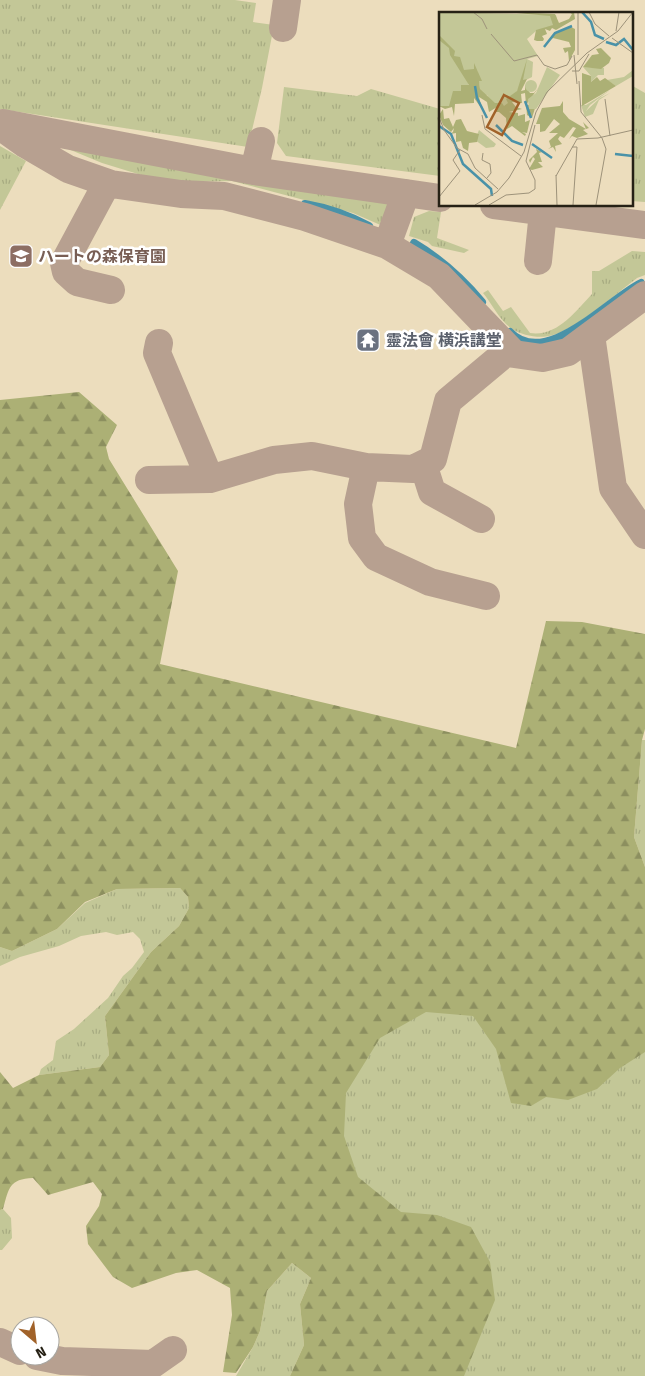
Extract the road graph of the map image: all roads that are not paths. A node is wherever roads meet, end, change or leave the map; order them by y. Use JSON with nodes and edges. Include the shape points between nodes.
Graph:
{"nodes":[{"id":1,"x":288,"y":0,"type":"edge"},
{"id":2,"x":284,"y":28,"type":"dead end"},
{"id":3,"x":0,"y":124,"type":"edge"},
{"id":4,"x":261,"y":141,"type":"dead end"},
{"id":5,"x":254,"y":171,"type":"junction"},
{"id":6,"x":107,"y":183,"type":"junction"},
{"id":7,"x":406,"y":193,"type":"junction"},
{"id":8,"x":439,"y":198,"type":"edge"},
{"id":9,"x":501,"y":206,"type":"edge"},
{"id":10,"x":543,"y":212,"type":"junction"},
{"id":11,"x":645,"y":226,"type":"edge"},
{"id":12,"x":388,"y":245,"type":"junction"},
{"id":13,"x":538,"y":261,"type":"dead end"},
{"id":14,"x":111,"y":290,"type":"dead end"},
{"id":15,"x":645,"y":295,"type":"edge"},
{"id":16,"x":590,"y":335,"type":"junction"},
{"id":17,"x":159,"y":343,"type":"dead end"},
{"id":18,"x":509,"y":350,"type":"junction"},
{"id":19,"x":423,"y":464,"type":"junction"},
{"id":20,"x":366,"y":467,"type":"junction"},
{"id":21,"x":210,"y":479,"type":"junction"},
{"id":22,"x":149,"y":480,"type":"dead end"},
{"id":23,"x":481,"y":519,"type":"dead end"},
{"id":24,"x":645,"y":535,"type":"edge"},
{"id":25,"x":486,"y":596,"type":"dead end"},
{"id":26,"x":173,"y":1350,"type":"dead end"},
{"id":27,"x":60,"y":1361,"type":"edge"}],
"edges":[{"from":1,"to":2,"type":"street"},
{"from":3,"to":5,"type":"street"},
{"from":3,"to":6,"type":"street","via":[[25,144],[68,169]]},
{"from":4,"to":5,"type":"street"},
{"from":5,"to":7,"type":"street"},
{"from":6,"to":12,"type":"street","via":[[181,194],[224,196],[305,217]]},
{"from":6,"to":14,"type":"street","via":[[64,263],[66,272],[77,282]]},
{"from":7,"to":8,"type":"street"},
{"from":7,"to":12,"type":"street"},
{"from":9,"to":10,"type":"street"},
{"from":10,"to":11,"type":"street"},
{"from":10,"to":13,"type":"street"},
{"from":12,"to":18,"type":"street","via":[[439,276]]},
{"from":15,"to":16,"type":"street"},
{"from":16,"to":18,"type":"street","via":[[568,352],[542,358],[514,354]]},
{"from":16,"to":24,"type":"street","via":[[613,488]]},
{"from":17,"to":21,"type":"street","via":[[157,353]]},
{"from":18,"to":19,"type":"street","via":[[448,401],[433,460]]},
{"from":19,"to":20,"type":"street","via":[[413,469]]},
{"from":19,"to":23,"type":"street","via":[[432,492]]},
{"from":20,"to":21,"type":"street","via":[[312,456],[274,460]]},
{"from":20,"to":25,"type":"street","via":[[358,504],[362,538],[376,556],[430,582]]},
{"from":21,"to":22,"type":"street"},
{"from":26,"to":27,"type":"street","via":[[153,1364]]}]}
